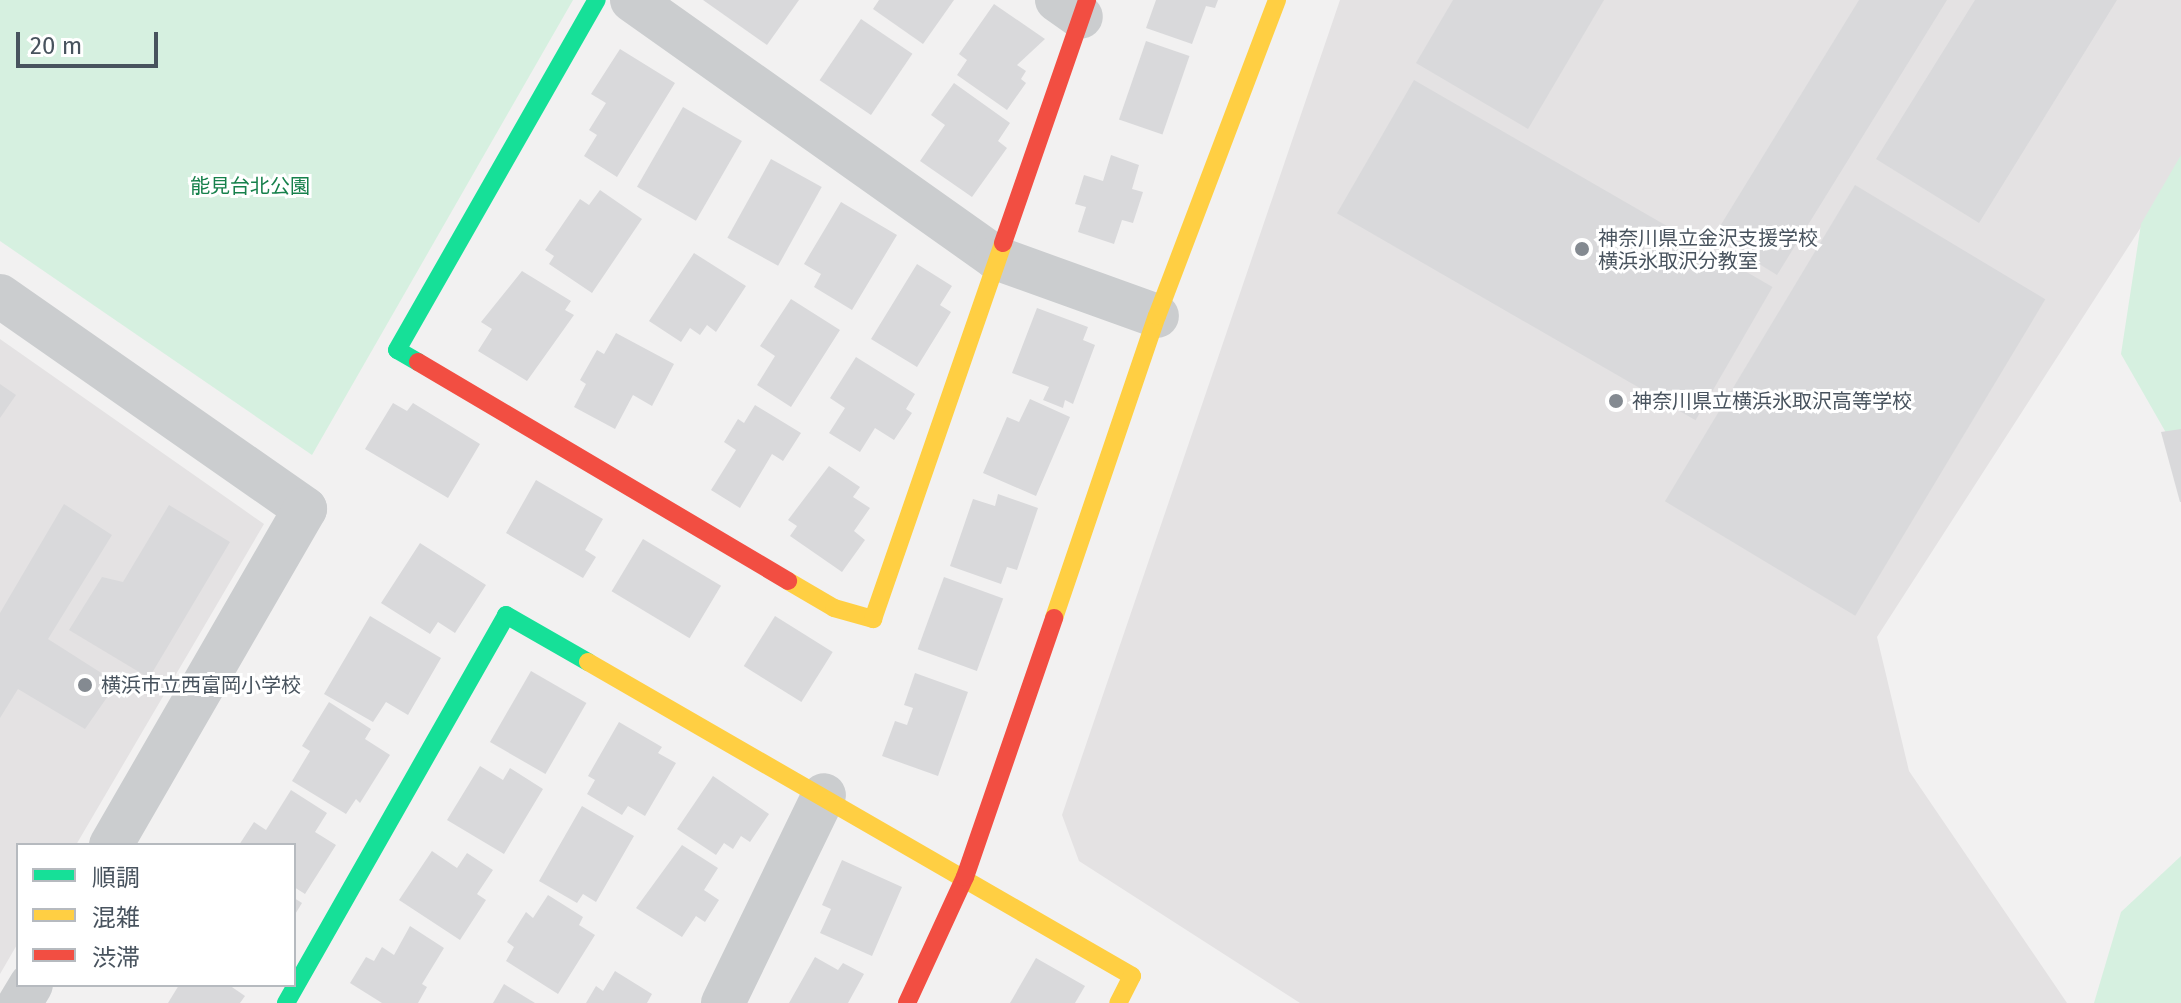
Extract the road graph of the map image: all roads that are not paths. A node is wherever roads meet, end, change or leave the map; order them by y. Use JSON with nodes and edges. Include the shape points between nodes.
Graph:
{"nodes":[{"id":1,"x":597,"y":0,"type":"edge"},
{"id":2,"x":632,"y":0,"type":"edge"},
{"id":3,"x":1277,"y":0,"type":"edge"},
{"id":4,"x":1075,"y":6,"type":"edge"},
{"id":5,"x":996,"y":258,"type":"junction"},
{"id":6,"x":0,"y":296,"type":"edge"},
{"id":7,"x":1157,"y":316,"type":"junction"},
{"id":8,"x":824,"y":795,"type":"junction"},
{"id":9,"x":112,"y":843,"type":"edge"},
{"id":10,"x":965,"y":877,"type":"junction"},
{"id":11,"x":296,"y":985,"type":"edge"},
{"id":12,"x":723,"y":1003,"type":"edge"},
{"id":13,"x":907,"y":1003,"type":"edge"},
{"id":14,"x":1118,"y":1003,"type":"edge"}],
"edges":[{"from":1,"to":5,"type":"street","via":[[410,321],[397,350],[425,371],[834,608],[873,619]]},
{"from":2,"to":5,"type":"street"},
{"from":3,"to":7,"type":"street"},
{"from":4,"to":5,"type":"street"},
{"from":5,"to":7,"type":"street"},
{"from":6,"to":9,"type":"street","via":[[305,509]]},
{"from":7,"to":10,"type":"street"},
{"from":8,"to":10,"type":"street"},
{"from":8,"to":11,"type":"street","via":[[506,615]]},
{"from":8,"to":12,"type":"street"},
{"from":10,"to":13,"type":"street"},
{"from":10,"to":14,"type":"street","via":[[1132,976]]}]}
